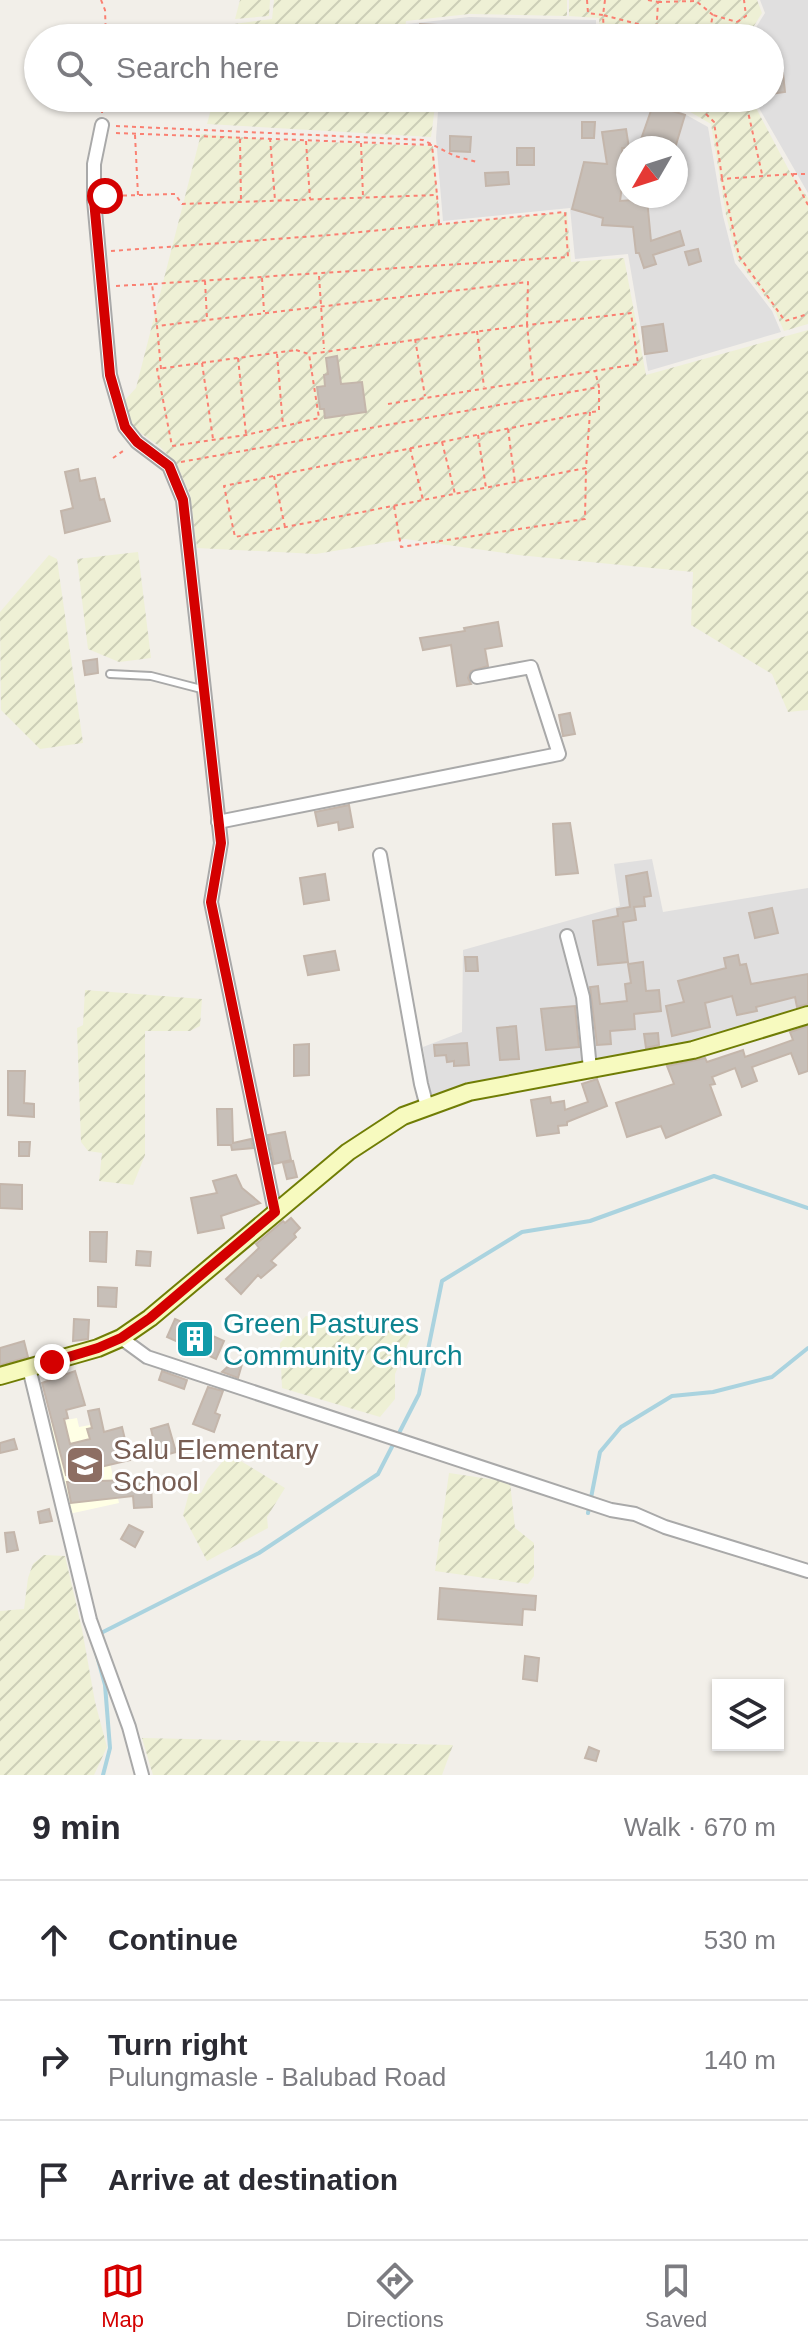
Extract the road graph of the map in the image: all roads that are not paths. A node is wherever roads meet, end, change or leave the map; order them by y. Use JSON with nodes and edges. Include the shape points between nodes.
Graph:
{"nodes":[{"id":1,"x":105,"y":129,"type":"road end"},
{"id":2,"x":110,"y":674,"type":"dead end"},
{"id":3,"x":477,"y":677,"type":"dead end"},
{"id":4,"x":205,"y":690,"type":"junction"},
{"id":5,"x":218,"y":822,"type":"junction"},
{"id":6,"x":380,"y":855,"type":"dead end"},
{"id":7,"x":567,"y":936,"type":"dead end"},
{"id":8,"x":808,"y":1015,"type":"edge"},
{"id":9,"x":590,"y":1069,"type":"junction"},
{"id":10,"x":427,"y":1107,"type":"junction"},
{"id":11,"x":275,"y":1212,"type":"junction"},
{"id":12,"x":121,"y":1338,"type":"junction"},
{"id":13,"x":29,"y":1368,"type":"junction"},
{"id":14,"x":0,"y":1376,"type":"edge"},
{"id":15,"x":808,"y":1571,"type":"edge"},
{"id":16,"x":142,"y":1775,"type":"edge"}],
"edges":[{"from":1,"to":4,"type":"street","via":[[94,164],[94,200],[110,375],[125,427],[169,466],[183,500]]},
{"from":2,"to":4,"type":"lane","via":[[151,676]]},
{"from":3,"to":5,"type":"street","via":[[531,667],[559,754]]},
{"from":4,"to":5,"type":"street"},
{"from":5,"to":11,"type":"street","via":[[221,843],[211,902]]},
{"from":6,"to":10,"type":"street"},
{"from":7,"to":9,"type":"street","via":[[583,997]]},
{"from":8,"to":9,"type":"street","via":[[693,1050]]},
{"from":9,"to":10,"type":"street","via":[[469,1092]]},
{"from":10,"to":11,"type":"street","via":[[403,1116],[348,1152]]},
{"from":11,"to":12,"type":"street"},
{"from":12,"to":13,"type":"street"},
{"from":12,"to":15,"type":"street","via":[[147,1357]]},
{"from":13,"to":14,"type":"street"},
{"from":13,"to":16,"type":"street","via":[[90,1620]]}]}
